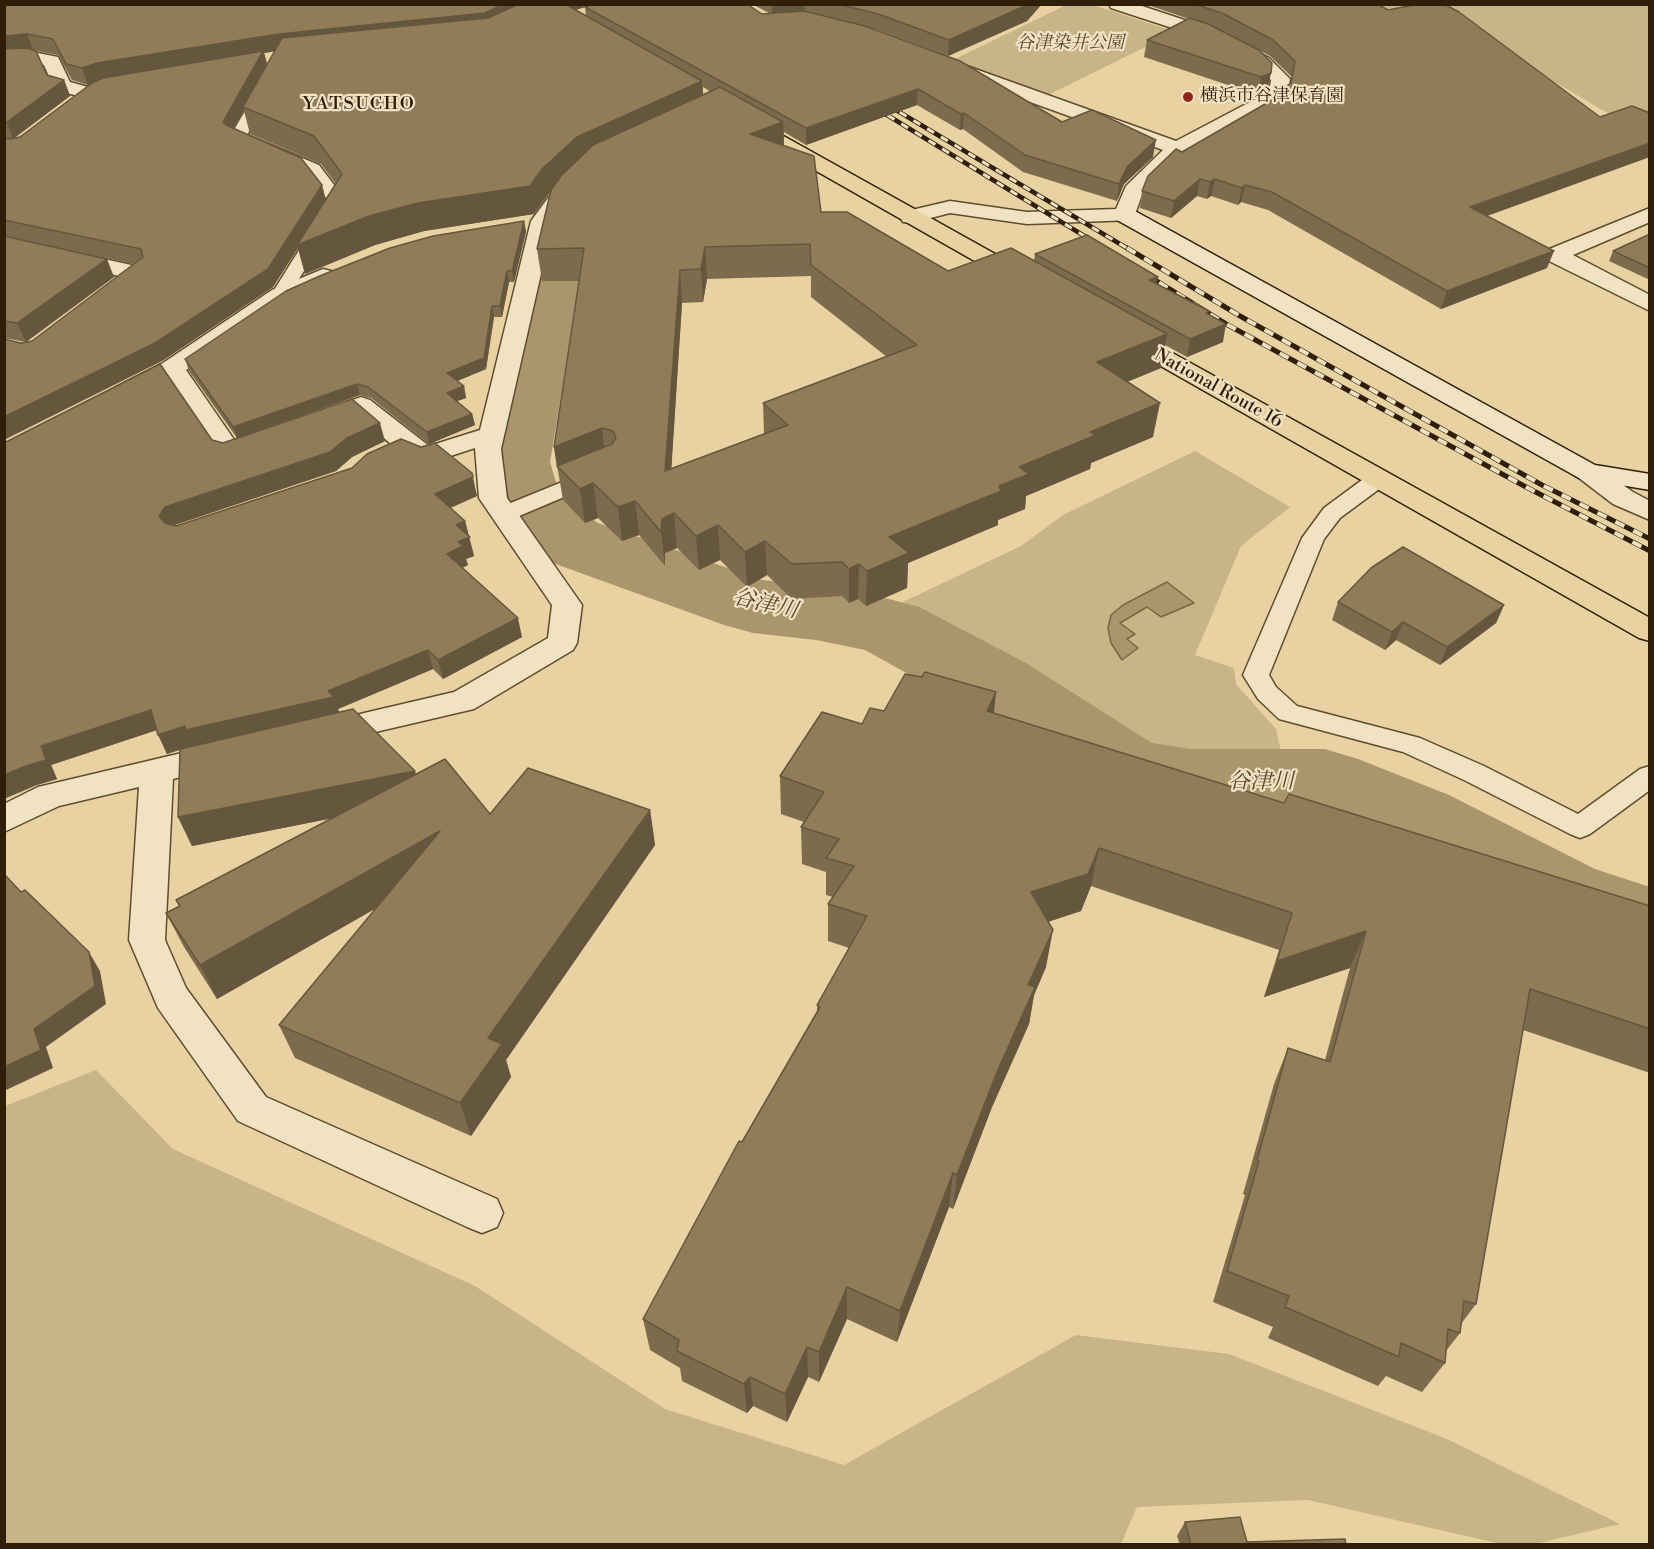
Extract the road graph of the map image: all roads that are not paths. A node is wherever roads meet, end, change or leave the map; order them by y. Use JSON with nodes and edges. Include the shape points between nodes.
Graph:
{"nodes":[{"id":1,"x":1117,"y":4,"type":"edge"},
{"id":2,"x":4,"y":59,"type":"edge"},
{"id":3,"x":937,"y":62,"type":"edge"},
{"id":4,"x":273,"y":74,"type":"edge"},
{"id":5,"x":146,"y":80,"type":"edge"},
{"id":6,"x":90,"y":93,"type":"junction"},
{"id":7,"x":72,"y":106,"type":"edge"},
{"id":8,"x":734,"y":117,"type":"edge"},
{"id":9,"x":1177,"y":148,"type":"junction"},
{"id":10,"x":588,"y":170,"type":"edge"},
{"id":11,"x":1650,"y":214,"type":"edge"},
{"id":12,"x":1125,"y":215,"type":"junction"},
{"id":13,"x":912,"y":217,"type":"junction"},
{"id":14,"x":4,"y":243,"type":"edge"},
{"id":15,"x":345,"y":267,"type":"edge"},
{"id":16,"x":110,"y":292,"type":"edge"},
{"id":17,"x":1046,"y":292,"type":"edge"},
{"id":18,"x":280,"y":295,"type":"junction"},
{"id":19,"x":1650,"y":304,"type":"edge"},
{"id":20,"x":1098,"y":322,"type":"edge"},
{"id":21,"x":172,"y":368,"type":"junction"},
{"id":22,"x":109,"y":400,"type":"edge"},
{"id":23,"x":492,"y":434,"type":"junction"},
{"id":24,"x":407,"y":444,"type":"junction"},
{"id":25,"x":380,"y":457,"type":"edge"},
{"id":26,"x":608,"y":471,"type":"edge"},
{"id":27,"x":1588,"y":472,"type":"junction"},
{"id":28,"x":1378,"y":478,"type":"junction"},
{"id":29,"x":1650,"y":482,"type":"edge"},
{"id":30,"x":1650,"y":512,"type":"edge"},
{"id":31,"x":504,"y":514,"type":"junction"},
{"id":32,"x":1650,"y":631,"type":"edge"},
{"id":33,"x":293,"y":740,"type":"edge"},
{"id":34,"x":248,"y":750,"type":"edge"},
{"id":35,"x":157,"y":771,"type":"junction"},
{"id":36,"x":1650,"y":776,"type":"edge"},
{"id":37,"x":4,"y":819,"type":"edge"},
{"id":38,"x":482,"y":1213,"type":"dead end"}],
"edges":[{"from":1,"to":9,"type":"street","via":[[1212,35],[1263,62],[1281,79],[1278,95]]},
{"from":2,"to":6,"type":"street","via":[[33,57],[52,61],[62,87]]},
{"from":3,"to":9,"type":"street"},
{"from":4,"to":18,"type":"lane","via":[[238,137],[313,169],[338,202]]},
{"from":5,"to":6,"type":"street"},
{"from":6,"to":7,"type":"street"},
{"from":8,"to":13,"type":"highway"},
{"from":9,"to":12,"type":"street","via":[[1133,190]]},
{"from":10,"to":23,"type":"street","via":[[531,223]]},
{"from":11,"to":19,"type":"street","via":[[1555,255]]},
{"from":12,"to":13,"type":"street","via":[[1027,218],[950,207]]},
{"from":12,"to":27,"type":"street"},
{"from":13,"to":17,"type":"highway"},
{"from":14,"to":16,"type":"street","via":[[137,273]]},
{"from":15,"to":18,"type":"street"},
{"from":18,"to":21,"type":"street"},
{"from":20,"to":28,"type":"highway","name":"National Route 16"},
{"from":21,"to":22,"type":"street"},
{"from":21,"to":24,"type":"street","via":[[230,452],[361,405]]},
{"from":23,"to":24,"type":"street","via":[[426,456]]},
{"from":23,"to":31,"type":"street","via":[[488,448],[493,498]]},
{"from":24,"to":25,"type":"street"},
{"from":26,"to":31,"type":"lane"},
{"from":27,"to":29,"type":"street"},
{"from":27,"to":30,"type":"street"},
{"from":28,"to":32,"type":"highway","name":"National Route 16"},
{"from":28,"to":36,"type":"lane","via":[[1332,513],[1314,538],[1256,675],[1268,693],[1288,713],[1410,745],[1580,827]]},
{"from":31,"to":33,"type":"street","via":[[567,606],[562,643],[463,701]]},
{"from":34,"to":35,"type":"street"},
{"from":35,"to":37,"type":"street","via":[[50,796]]},
{"from":35,"to":38,"type":"street","via":[[147,939],[171,997],[252,1109]]}]}
